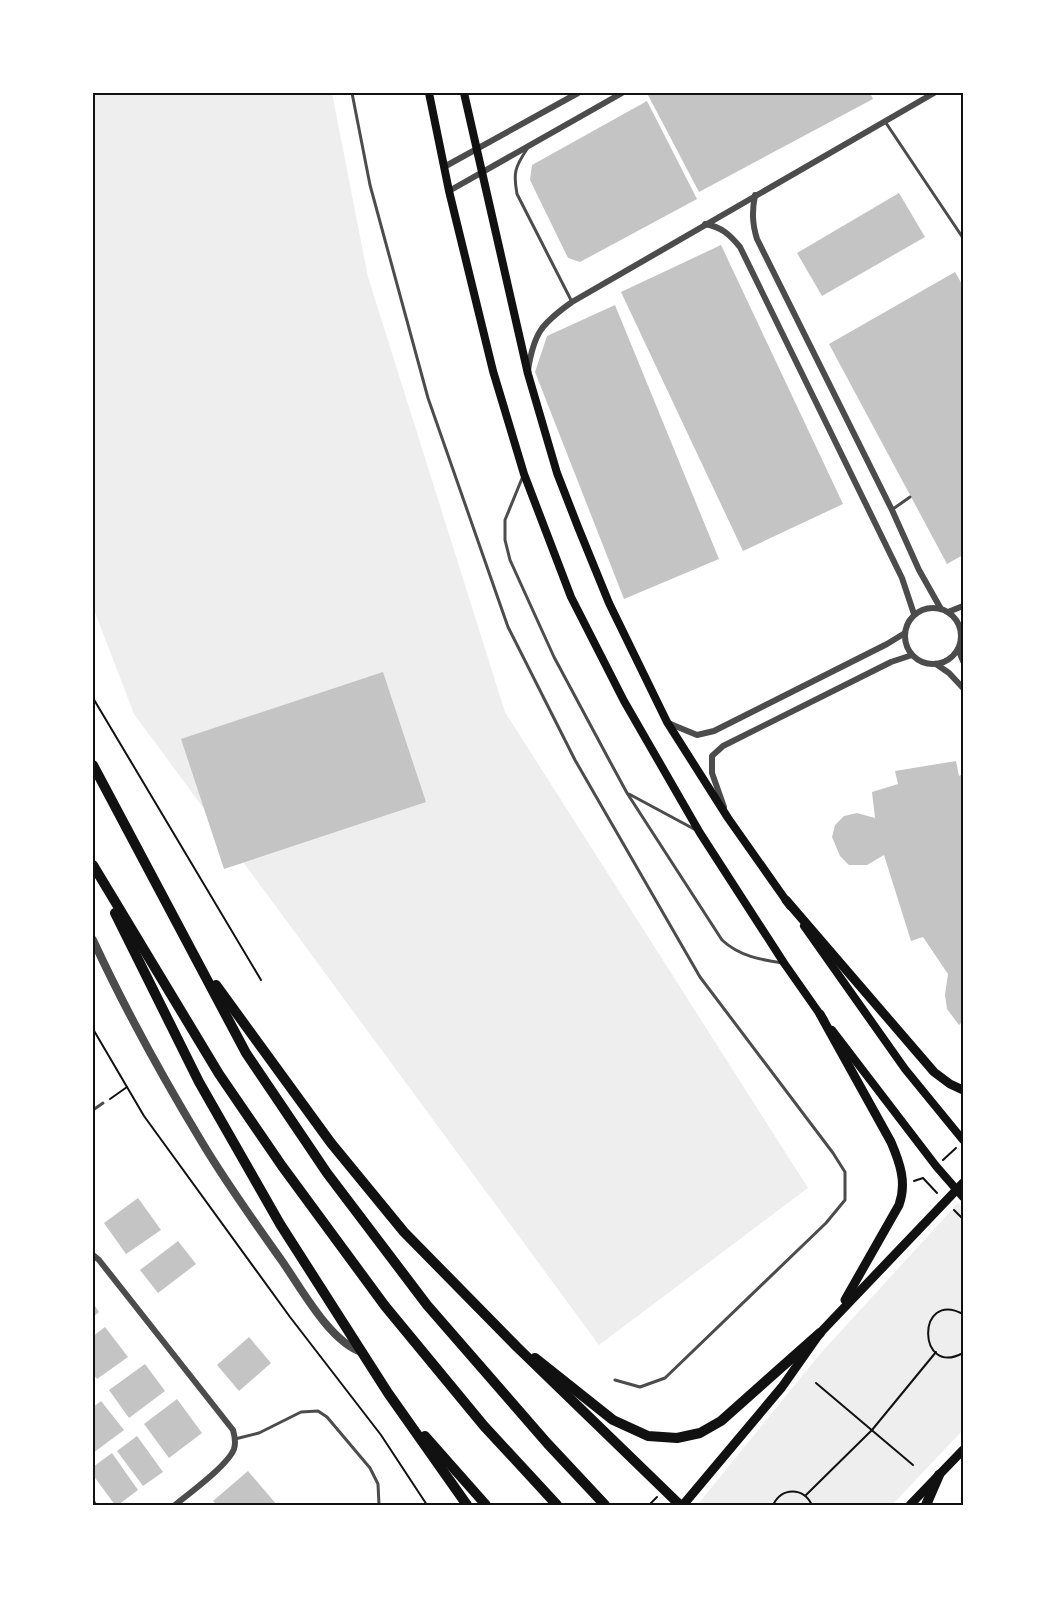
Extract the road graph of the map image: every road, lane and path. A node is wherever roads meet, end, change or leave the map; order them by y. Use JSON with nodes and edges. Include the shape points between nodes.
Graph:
{"nodes":[{"id":1,"x":352,"y":93,"type":"edge"},
{"id":2,"x":429,"y":93,"type":"edge"},
{"id":3,"x":464,"y":93,"type":"edge"},
{"id":4,"x":578,"y":93,"type":"edge"},
{"id":5,"x":622,"y":93,"type":"edge"},
{"id":6,"x":934,"y":93,"type":"edge"},
{"id":7,"x":885,"y":121,"type":"junction"},
{"id":8,"x":529,"y":146,"type":"junction"},
{"id":9,"x":476,"y":148,"type":"junction"},
{"id":10,"x":444,"y":167,"type":"junction"},
{"id":11,"x":481,"y":173,"type":"junction"},
{"id":12,"x":449,"y":191,"type":"junction"},
{"id":13,"x":755,"y":195,"type":"junction"},
{"id":14,"x":705,"y":224,"type":"junction"},
{"id":15,"x":963,"y":238,"type":"edge"},
{"id":16,"x":572,"y":302,"type":"junction"},
{"id":17,"x":528,"y":374,"type":"junction"},
{"id":18,"x":524,"y":474,"type":"junction"},
{"id":19,"x":910,"y":497,"type":"dead end"},
{"id":20,"x":892,"y":510,"type":"junction"},
{"id":21,"x":963,"y":606,"type":"edge"},
{"id":22,"x":945,"y":610,"type":"junction"},
{"id":23,"x":914,"y":614,"type":"junction"},
{"id":24,"x":905,"y":633,"type":"junction"},
{"id":25,"x":962,"y":634,"type":"edge"},
{"id":26,"x":958,"y":649,"type":"junction"},
{"id":27,"x":912,"y":655,"type":"junction"},
{"id":28,"x":963,"y":661,"type":"edge"},
{"id":29,"x":936,"y":664,"type":"junction"},
{"id":30,"x":963,"y":688,"type":"edge"},
{"id":31,"x":93,"y":698,"type":"edge"},
{"id":32,"x":667,"y":722,"type":"junction"},
{"id":33,"x":93,"y":765,"type":"edge"},
{"id":34,"x":627,"y":793,"type":"junction"},
{"id":35,"x":728,"y":818,"type":"junction"},
{"id":36,"x":700,"y":833,"type":"junction"},
{"id":37,"x":93,"y":866,"type":"edge"},
{"id":38,"x":93,"y":870,"type":"edge"},
{"id":39,"x":786,"y":900,"type":"junction"},
{"id":40,"x":183,"y":937,"type":"junction"},
{"id":41,"x":93,"y":940,"type":"edge"},
{"id":42,"x":784,"y":963,"type":"junction"},
{"id":43,"x":261,"y":980,"type":"dead end"},
{"id":44,"x":820,"y":1014,"type":"junction"},
{"id":45,"x":93,"y":1029,"type":"edge"},
{"id":46,"x":127,"y":1087,"type":"junction"},
{"id":47,"x":963,"y":1090,"type":"edge"},
{"id":48,"x":103,"y":1103,"type":"joint"},
{"id":49,"x":93,"y":1110,"type":"edge"},
{"id":50,"x":963,"y":1140,"type":"edge"},
{"id":51,"x":903,"y":1185,"type":"junction"},
{"id":52,"x":961,"y":1190,"type":"edge"},
{"id":53,"x":945,"y":1202,"type":"junction"},
{"id":54,"x":93,"y":1255,"type":"edge"},
{"id":55,"x":836,"y":1314,"type":"junction"},
{"id":56,"x":963,"y":1314,"type":"edge"},
{"id":57,"x":820,"y":1333,"type":"junction"},
{"id":58,"x":517,"y":1347,"type":"junction"},
{"id":59,"x":363,"y":1352,"type":"junction"},
{"id":60,"x":936,"y":1352,"type":"junction"},
{"id":61,"x":963,"y":1353,"type":"edge"},
{"id":62,"x":615,"y":1380,"type":"dead end"},
{"id":63,"x":816,"y":1383,"type":"dead end"},
{"id":64,"x":388,"y":1393,"type":"junction"},
{"id":65,"x":872,"y":1430,"type":"junction"},
{"id":66,"x":235,"y":1439,"type":"junction"},
{"id":67,"x":963,"y":1451,"type":"edge"},
{"id":68,"x":914,"y":1465,"type":"dead end"},
{"id":69,"x":939,"y":1475,"type":"junction"},
{"id":70,"x":806,"y":1496,"type":"junction"},
{"id":71,"x":657,"y":1497,"type":"dead end"},
{"id":72,"x":175,"y":1505,"type":"edge"},
{"id":73,"x":379,"y":1505,"type":"edge"},
{"id":74,"x":427,"y":1505,"type":"edge"},
{"id":75,"x":467,"y":1505,"type":"edge"},
{"id":76,"x":486,"y":1505,"type":"edge"},
{"id":77,"x":556,"y":1505,"type":"edge"},
{"id":78,"x":605,"y":1505,"type":"edge"},
{"id":79,"x":649,"y":1505,"type":"edge"},
{"id":80,"x":682,"y":1505,"type":"edge"},
{"id":81,"x":773,"y":1505,"type":"edge"},
{"id":82,"x":812,"y":1505,"type":"edge"},
{"id":83,"x":910,"y":1505,"type":"edge"},
{"id":84,"x":927,"y":1505,"type":"edge"}],
"edges":[{"from":1,"to":62,"type":"lane","via":[[370,185],[428,398],[508,627],[575,760],[700,977],[845,1172],[845,1200],[826,1223],[665,1378],[640,1387]]},
{"from":2,"to":10,"type":"main road"},
{"from":3,"to":9,"type":"main road"},
{"from":4,"to":9,"type":"street"},
{"from":5,"to":8,"type":"street"},
{"from":6,"to":7,"type":"street"},
{"from":7,"to":13,"type":"street"},
{"from":7,"to":15,"type":"lane"},
{"from":8,"to":11,"type":"street"},
{"from":8,"to":16,"type":"lane","via":[[514,177],[517,194]]},
{"from":9,"to":10,"type":"street"},
{"from":9,"to":11,"type":"main road"},
{"from":10,"to":12,"type":"main road"},
{"from":11,"to":12,"type":"street"},
{"from":11,"to":17,"type":"main road"},
{"from":12,"to":18,"type":"main road","via":[[493,371]]},
{"from":13,"to":14,"type":"street"},
{"from":13,"to":20,"type":"street","via":[[752,224],[757,239]]},
{"from":14,"to":16,"type":"street"},
{"from":14,"to":23,"type":"street","via":[[729,233],[740,248],[902,578]]},
{"from":16,"to":17,"type":"street","via":[[540,330],[532,346]]},
{"from":17,"to":32,"type":"main road","via":[[578,527],[609,603]]},
{"from":18,"to":34,"type":"lane","via":[[505,520],[510,560],[555,657]]},
{"from":18,"to":36,"type":"main road","via":[[571,597],[624,701]]},
{"from":19,"to":20,"type":"lane"},
{"from":20,"to":22,"type":"street","via":[[919,570]]},
{"from":21,"to":22,"type":"street"},
{"from":22,"to":23,"type":"street","via":[[927,608]]},
{"from":22,"to":25,"type":"street"},
{"from":23,"to":24,"type":"street"},
{"from":24,"to":27,"type":"street"},
{"from":24,"to":32,"type":"street","via":[[714,732],[697,735]]},
{"from":25,"to":26,"type":"street"},
{"from":26,"to":28,"type":"street"},
{"from":26,"to":29,"type":"street"},
{"from":27,"to":29,"type":"street"},
{"from":27,"to":35,"type":"street","via":[[723,746],[712,756],[712,773]]},
{"from":29,"to":30,"type":"street"},
{"from":31,"to":43,"type":"path"},
{"from":32,"to":35,"type":"main road"},
{"from":33,"to":40,"type":"highway"},
{"from":34,"to":36,"type":"lane"},
{"from":34,"to":42,"type":"lane","via":[[722,940],[731,949],[759,960]]},
{"from":35,"to":39,"type":"main road"},
{"from":36,"to":42,"type":"main road"},
{"from":37,"to":77,"type":"highway","via":[[219,1074],[282,1166],[385,1306],[484,1426]]},
{"from":38,"to":59,"type":"highway","via":[[198,1082],[280,1224]]},
{"from":39,"to":47,"type":"main road","via":[[934,1072]]},
{"from":39,"to":50,"type":"main road","via":[[904,1069]]},
{"from":40,"to":58,"type":"highway","via":[[353,1170],[404,1232]]},
{"from":40,"to":78,"type":"highway","via":[[246,1053],[327,1173],[427,1305]]},
{"from":41,"to":59,"type":"street","via":[[203,1144],[330,1327],[351,1347]]},
{"from":42,"to":44,"type":"main road"},
{"from":44,"to":51,"type":"main road","via":[[891,1142]]},
{"from":44,"to":52,"type":"main road"},
{"from":45,"to":46,"type":"path"},
{"from":46,"to":48,"type":"path"},
{"from":46,"to":74,"type":"path","via":[[290,1317],[381,1435]]},
{"from":48,"to":49,"type":"lane"},
{"from":51,"to":53,"type":"path","via":[[923,1178]]},
{"from":51,"to":55,"type":"main road","via":[[895,1213]]},
{"from":52,"to":53,"type":"main road"},
{"from":53,"to":55,"type":"main road"},
{"from":54,"to":66,"type":"street","via":[[228,1422]]},
{"from":55,"to":57,"type":"main road"},
{"from":56,"to":60,"type":"path","via":[[946,1310],[931,1319],[927,1337]]},
{"from":57,"to":58,"type":"highway","via":[[721,1421],[700,1433],[677,1438],[648,1436],[612,1420],[547,1366]]},
{"from":57,"to":80,"type":"main road","via":[[782,1387]]},
{"from":58,"to":80,"type":"highway"},
{"from":59,"to":64,"type":"highway"},
{"from":60,"to":61,"type":"path","via":[[948,1357]]},
{"from":60,"to":65,"type":"path"},
{"from":63,"to":65,"type":"path"},
{"from":64,"to":75,"type":"highway"},
{"from":64,"to":76,"type":"highway"},
{"from":65,"to":68,"type":"path"},
{"from":65,"to":70,"type":"path"},
{"from":66,"to":72,"type":"street","via":[[228,1459]]},
{"from":66,"to":73,"type":"lane","via":[[259,1433],[301,1412],[323,1414],[370,1468],[378,1485]]},
{"from":67,"to":69,"type":"main road"},
{"from":69,"to":83,"type":"main road"},
{"from":69,"to":84,"type":"highway"},
{"from":70,"to":81,"type":"path","via":[[796,1491],[785,1492]]},
{"from":70,"to":82,"type":"path"},
{"from":71,"to":79,"type":"path"}]}
